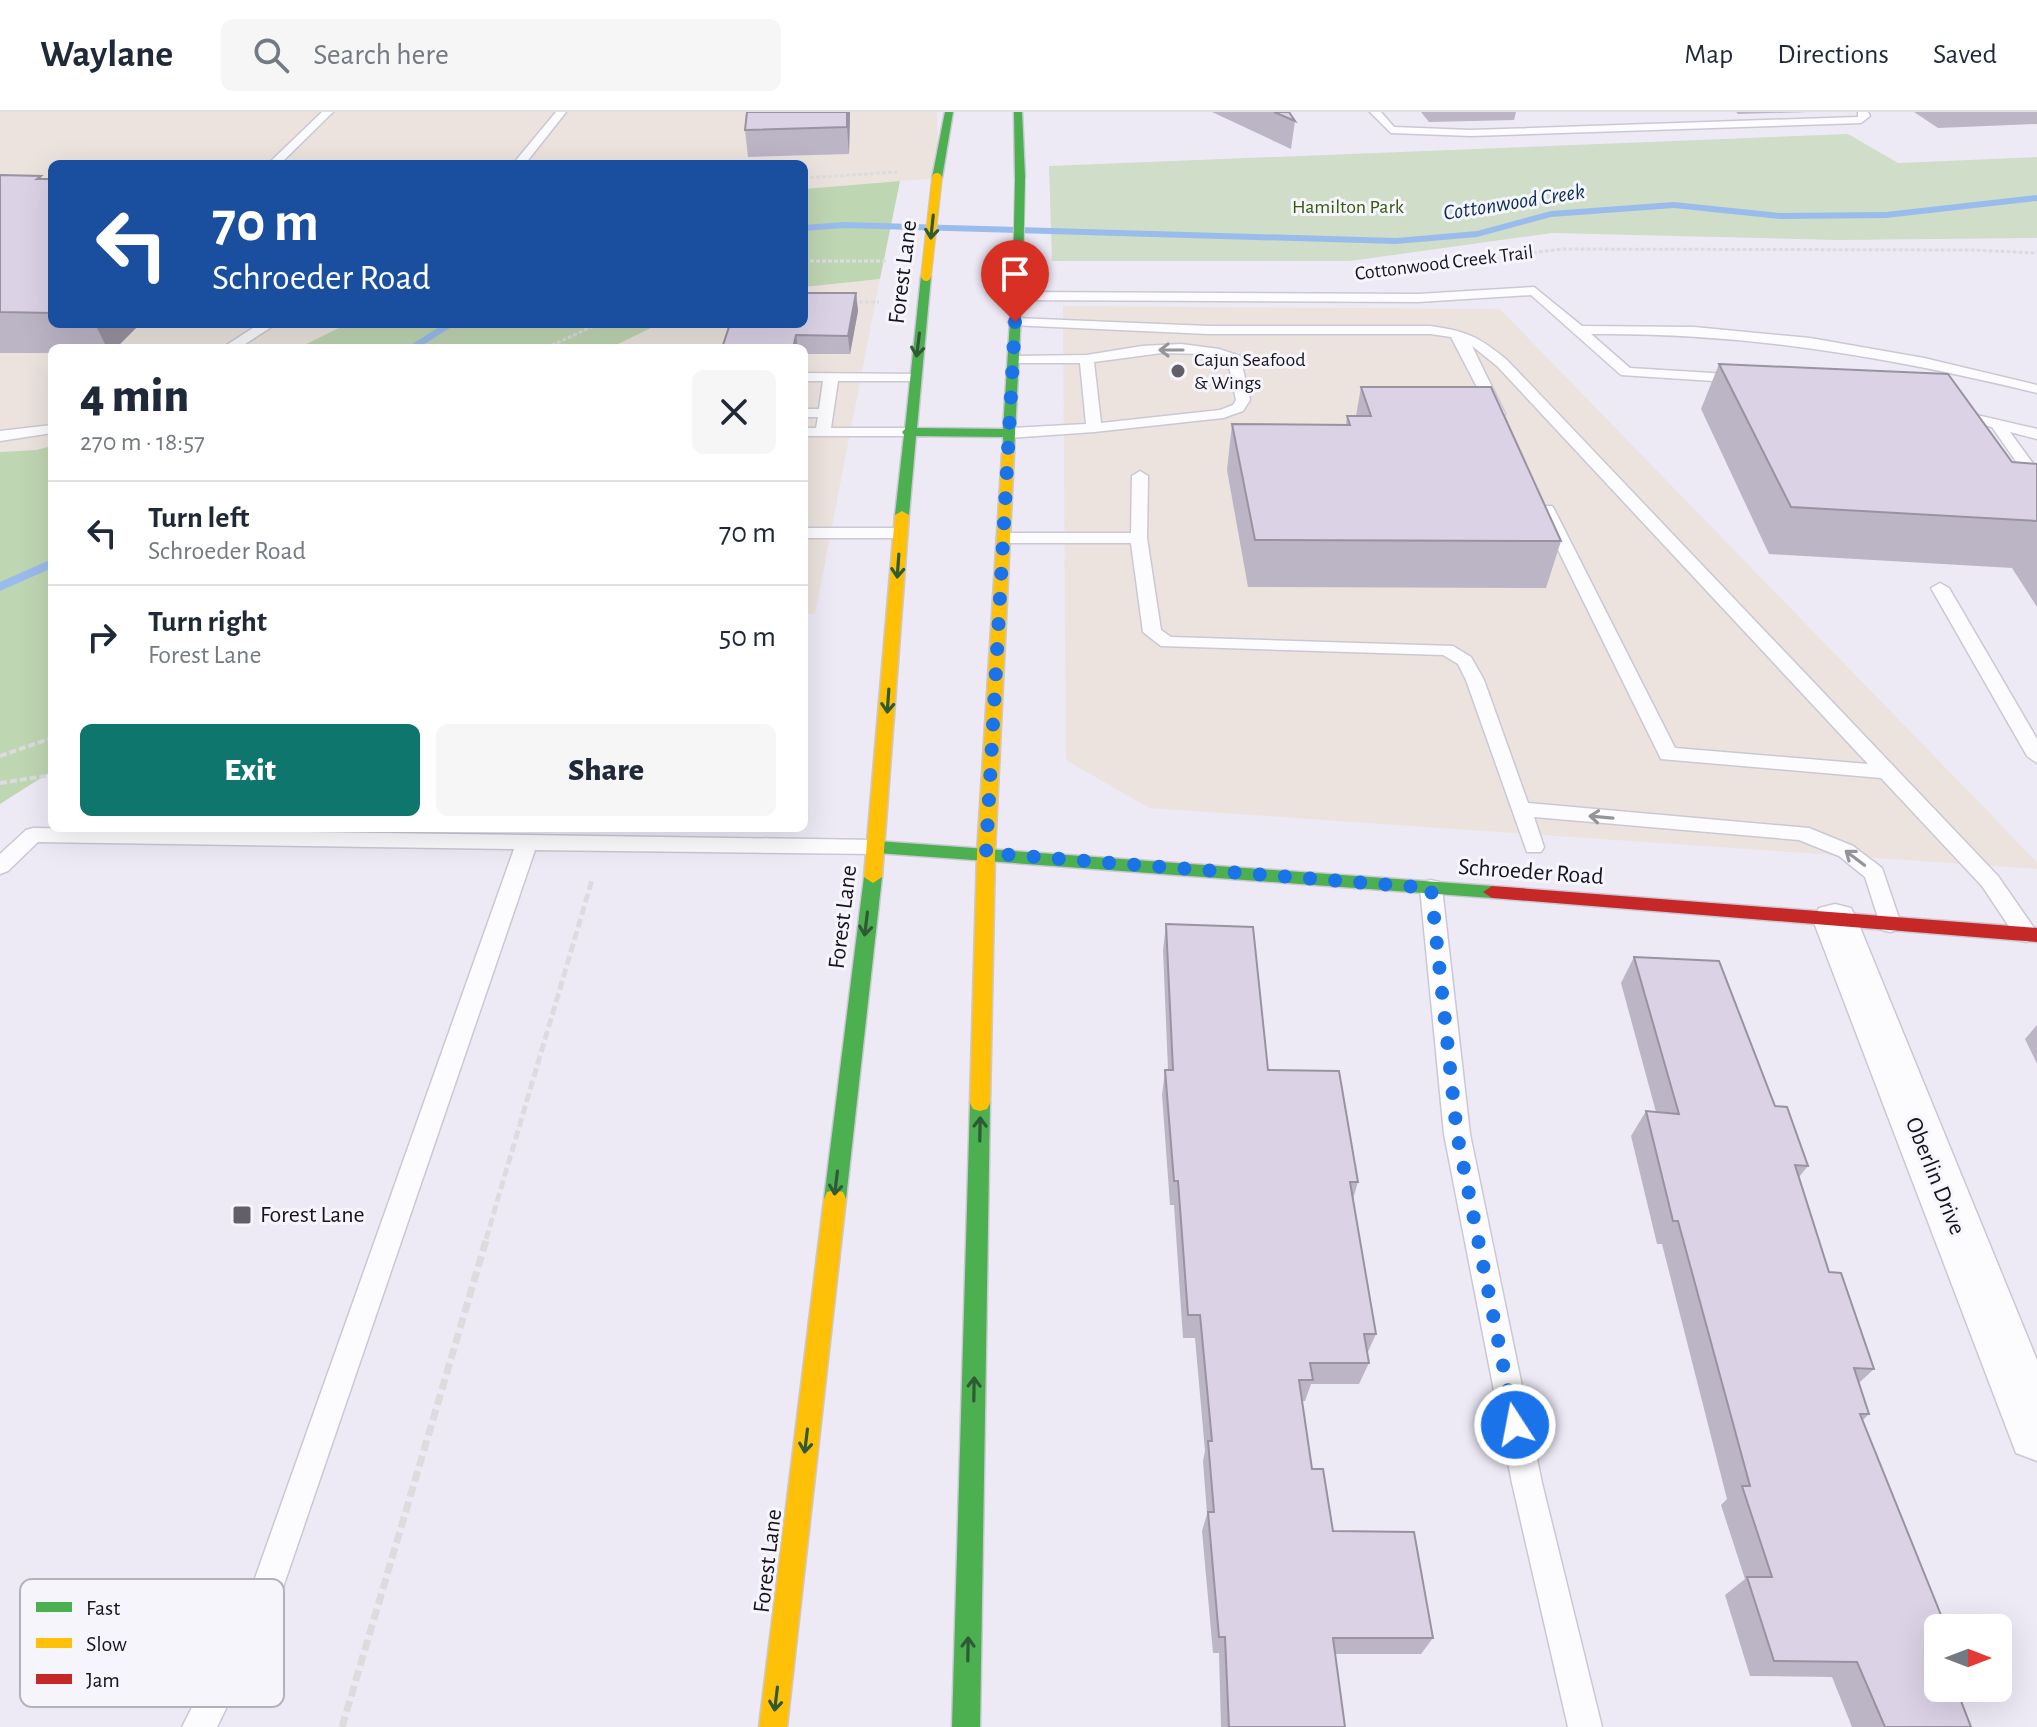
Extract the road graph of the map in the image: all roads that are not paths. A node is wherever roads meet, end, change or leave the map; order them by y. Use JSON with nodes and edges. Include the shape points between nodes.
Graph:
{"nodes":[{"id":1,"x":328,"y":112,"type":"edge"},
{"id":2,"x":561,"y":112,"type":"edge"},
{"id":3,"x":949,"y":112,"type":"edge"},
{"id":4,"x":1018,"y":112,"type":"edge"},
{"id":5,"x":1375,"y":112,"type":"edge"},
{"id":6,"x":1863,"y":112,"type":"edge"},
{"id":7,"x":278,"y":160,"type":"edge"},
{"id":8,"x":522,"y":160,"type":"edge"},
{"id":9,"x":1017,"y":296,"type":"junction"},
{"id":10,"x":1015,"y":322,"type":"junction"},
{"id":11,"x":262,"y":328,"type":"edge"},
{"id":12,"x":1578,"y":330,"type":"junction"},
{"id":13,"x":1458,"y":333,"type":"junction"},
{"id":14,"x":236,"y":344,"type":"edge"},
{"id":15,"x":1013,"y":359,"type":"junction"},
{"id":16,"x":1087,"y":359,"type":"junction"},
{"id":17,"x":808,"y":377,"type":"edge"},
{"id":18,"x":831,"y":377,"type":"junction"},
{"id":19,"x":915,"y":377,"type":"junction"},
{"id":20,"x":1753,"y":379,"type":"edge"},
{"id":21,"x":2037,"y":389,"type":"edge"},
{"id":22,"x":1937,"y":410,"type":"edge"},
{"id":23,"x":808,"y":413,"type":"edge"},
{"id":24,"x":826,"y":413,"type":"junction"},
{"id":25,"x":1997,"y":424,"type":"junction"},
{"id":26,"x":1094,"y":428,"type":"junction"},
{"id":27,"x":48,"y":430,"type":"edge"},
{"id":28,"x":1507,"y":431,"type":"edge"},
{"id":29,"x":808,"y":432,"type":"edge"},
{"id":30,"x":823,"y":432,"type":"junction"},
{"id":31,"x":908,"y":432,"type":"junction"},
{"id":32,"x":1009,"y":433,"type":"junction"},
{"id":33,"x":2037,"y":434,"type":"edge"},
{"id":34,"x":0,"y":436,"type":"edge"},
{"id":35,"x":1140,"y":476,"type":"dead end"},
{"id":36,"x":2037,"y":480,"type":"edge"},
{"id":37,"x":1535,"y":487,"type":"edge"},
{"id":38,"x":808,"y":533,"type":"edge"},
{"id":39,"x":900,"y":533,"type":"junction"},
{"id":40,"x":1004,"y":538,"type":"junction"},
{"id":41,"x":1139,"y":538,"type":"junction"},
{"id":42,"x":1940,"y":588,"type":"dead end"},
{"id":43,"x":2037,"y":756,"type":"edge"},
{"id":44,"x":1888,"y":772,"type":"junction"},
{"id":45,"x":1521,"y":809,"type":"junction"},
{"id":46,"x":527,"y":842,"type":"junction"},
{"id":47,"x":877,"y":847,"type":"junction"},
{"id":48,"x":1534,"y":847,"type":"dead end"},
{"id":49,"x":986,"y":853,"type":"junction"},
{"id":50,"x":0,"y":866,"type":"edge"},
{"id":51,"x":1431,"y":888,"type":"junction"},
{"id":52,"x":1835,"y":920,"type":"junction"},
{"id":53,"x":1890,"y":924,"type":"junction"},
{"id":54,"x":2031,"y":935,"type":"edge"},
{"id":55,"x":2037,"y":1432,"type":"edge"},
{"id":56,"x":270,"y":1579,"type":"edge"},
{"id":57,"x":209,"y":1707,"type":"edge"},
{"id":58,"x":199,"y":1727,"type":"edge"},
{"id":59,"x":773,"y":1727,"type":"edge"},
{"id":60,"x":966,"y":1727,"type":"edge"},
{"id":61,"x":1585,"y":1727,"type":"edge"}],
"edges":[{"from":1,"to":7,"type":"lane"},
{"from":2,"to":8,"type":"lane"},
{"from":3,"to":19,"type":"main road","name":"Forest Lane","one_way":true,"bridge":true},
{"from":4,"to":9,"type":"main road","bridge":true},
{"from":5,"to":6,"type":"lane","via":[[1391,130],[1471,133],[1861,120]]},
{"from":9,"to":10,"type":"main road"},
{"from":9,"to":12,"type":"lane","via":[[1418,298],[1519,290],[1543,296]]},
{"from":10,"to":13,"type":"lane"},
{"from":10,"to":15,"type":"main road"},
{"from":11,"to":14,"type":"lane"},
{"from":12,"to":20,"type":"lane","via":[[1626,372]]},
{"from":12,"to":21,"type":"lane","via":[[1686,331],[1833,345]]},
{"from":13,"to":28,"type":"lane"},
{"from":13,"to":44,"type":"lane","via":[[1502,363]]},
{"from":15,"to":16,"type":"lane"},
{"from":15,"to":32,"type":"main road"},
{"from":16,"to":26,"type":"lane"},
{"from":26,"to":16,"type":"lane","one_way":true,"via":[[1223,414],[1243,400],[1235,359],[1210,351],[1127,350]]},
{"from":17,"to":18,"type":"lane"},
{"from":18,"to":19,"type":"lane"},
{"from":18,"to":24,"type":"lane"},
{"from":19,"to":31,"type":"main road","name":"Forest Lane"},
{"from":22,"to":25,"type":"lane"},
{"from":23,"to":24,"type":"lane"},
{"from":24,"to":30,"type":"lane"},
{"from":25,"to":33,"type":"lane"},
{"from":25,"to":36,"type":"lane"},
{"from":26,"to":32,"type":"lane"},
{"from":27,"to":34,"type":"lane"},
{"from":29,"to":30,"type":"lane"},
{"from":30,"to":31,"type":"lane"},
{"from":31,"to":32,"type":"main road"},
{"from":31,"to":39,"type":"main road","name":"Forest Lane"},
{"from":32,"to":40,"type":"main road"},
{"from":35,"to":41,"type":"lane"},
{"from":37,"to":44,"type":"lane","via":[[1668,754]]},
{"from":38,"to":39,"type":"lane"},
{"from":39,"to":47,"type":"main road","name":"Forest Lane","one_way":true},
{"from":40,"to":41,"type":"lane"},
{"from":40,"to":49,"type":"main road"},
{"from":41,"to":45,"type":"lane","via":[[1152,632],[1167,642],[1430,648],[1447,650],[1465,661]]},
{"from":42,"to":43,"type":"lane"},
{"from":44,"to":54,"type":"lane","via":[[1990,881]]},
{"from":45,"to":48,"type":"lane"},
{"from":53,"to":45,"type":"lane","one_way":true,"via":[[1874,873],[1846,851],[1802,833]]},
{"from":46,"to":47,"type":"lane"},
{"from":46,"to":50,"type":"lane","via":[[33,835]]},
{"from":46,"to":56,"type":"lane"},
{"from":47,"to":49,"type":"main road","name":"Schroeder Road"},
{"from":47,"to":59,"type":"main road","name":"Forest Lane","one_way":true},
{"from":49,"to":51,"type":"main road","name":"Schroeder Road"},
{"from":60,"to":49,"type":"main road","one_way":true},
{"from":51,"to":52,"type":"main road","name":"Schroeder Road"},
{"from":51,"to":61,"type":"lane","via":[[1457,1134],[1527,1483]]},
{"from":52,"to":53,"type":"main road","name":"Schroeder Road"},
{"from":52,"to":55,"type":"street","name":"Oberlin Drive"},
{"from":53,"to":54,"type":"main road","name":"Schroeder Road"},
{"from":57,"to":58,"type":"lane"}]}
